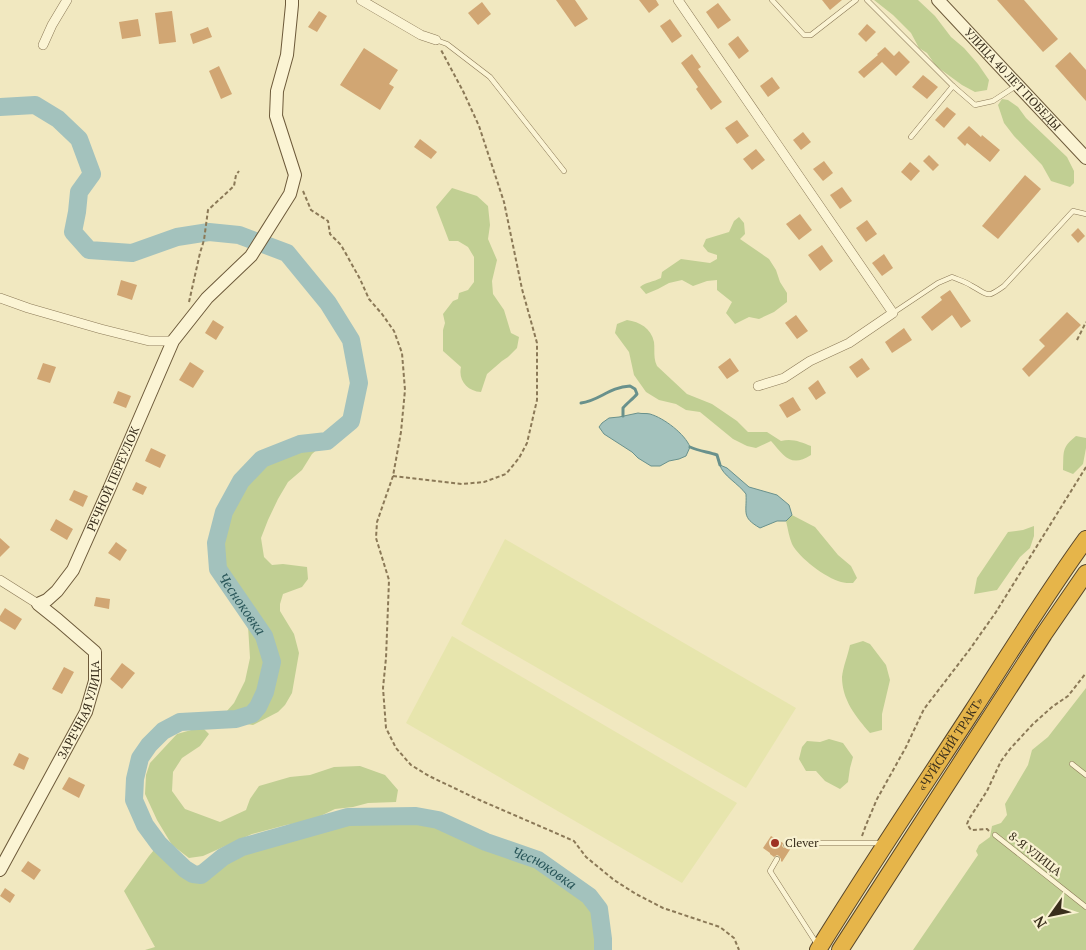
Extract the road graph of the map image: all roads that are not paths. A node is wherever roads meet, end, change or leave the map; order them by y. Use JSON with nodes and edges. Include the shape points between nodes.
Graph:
{"nodes":[{"id":1,"x":67,"y":0,"type":"edge"},
{"id":2,"x":292,"y":0,"type":"edge"},
{"id":3,"x":361,"y":0,"type":"edge"},
{"id":4,"x":678,"y":0,"type":"edge"},
{"id":5,"x":772,"y":0,"type":"edge"},
{"id":6,"x":856,"y":0,"type":"edge"},
{"id":7,"x":867,"y":0,"type":"edge"},
{"id":8,"x":938,"y":0,"type":"edge"},
{"id":9,"x":436,"y":40,"type":"joint"},
{"id":10,"x":43,"y":45,"type":"dead end"},
{"id":11,"x":1017,"y":85,"type":"junction"},
{"id":12,"x":953,"y":86,"type":"junction"},
{"id":13,"x":911,"y":137,"type":"dead end"},
{"id":14,"x":1086,"y":158,"type":"edge"},
{"id":15,"x":564,"y":171,"type":"dead end"},
{"id":16,"x":1086,"y":214,"type":"edge"},
{"id":17,"x":0,"y":298,"type":"edge"},
{"id":18,"x":893,"y":313,"type":"junction"},
{"id":19,"x":173,"y":341,"type":"junction"},
{"id":20,"x":758,"y":386,"type":"dead end"},
{"id":21,"x":1086,"y":539,"type":"edge"},
{"id":22,"x":1086,"y":572,"type":"edge"},
{"id":23,"x":0,"y":580,"type":"edge"},
{"id":24,"x":38,"y":604,"type":"junction"},
{"id":25,"x":1072,"y":764,"type":"dead end"},
{"id":26,"x":1086,"y":776,"type":"edge"},
{"id":27,"x":995,"y":835,"type":"road end"},
{"id":28,"x":885,"y":843,"type":"junction"},
{"id":29,"x":786,"y":845,"type":"dead end"},
{"id":30,"x":777,"y":859,"type":"dead end"},
{"id":31,"x":0,"y":870,"type":"edge"},
{"id":32,"x":1086,"y":907,"type":"edge"},
{"id":33,"x":818,"y":949,"type":"edge"},
{"id":34,"x":840,"y":950,"type":"edge"}],
"edges":[{"from":1,"to":10,"type":"street"},
{"from":2,"to":19,"type":"street","name":"РЕЧНОЙ ПЕРЕУЛОК","via":[[287,56],[277,91],[276,116],[295,175],[290,194],[250,256],[207,298]]},
{"from":3,"to":9,"type":"street","via":[[421,35]]},
{"from":4,"to":18,"type":"street"},
{"from":5,"to":6,"type":"lane","via":[[804,35],[812,35]]},
{"from":7,"to":12,"type":"lane"},
{"from":8,"to":11,"type":"street","name":"УЛИЦА 40 ЛЕТ ПОБЕДЫ"},
{"from":9,"to":15,"type":"lane","via":[[490,77]]},
{"from":11,"to":12,"type":"lane","via":[[993,101],[975,105]]},
{"from":11,"to":14,"type":"street","name":"УЛИЦА 40 ЛЕТ ПОБЕДЫ"},
{"from":12,"to":13,"type":"lane"},
{"from":16,"to":18,"type":"lane","via":[[1073,211],[993,294],[985,294],[952,277]]},
{"from":17,"to":19,"type":"street","via":[[149,341]]},
{"from":18,"to":20,"type":"street","via":[[849,344],[810,361],[784,378]]},
{"from":19,"to":24,"type":"street","name":"РЕЧНОЙ ПЕРЕУЛОК","via":[[73,570],[48,600]]},
{"from":21,"to":28,"type":"highway","name":"«ЧУЙСКИЙ ТРАКТ»"},
{"from":22,"to":34,"type":"highway","name":"«ЧУЙСКИЙ ТРАКТ»"},
{"from":23,"to":24,"type":"street","name":"ЗАРЕЧНАЯ УЛИЦА"},
{"from":24,"to":31,"type":"street","name":"ЗАРЕЧНАЯ УЛИЦА","via":[[96,652],[95,681],[86,712]]},
{"from":25,"to":26,"type":"lane"},
{"from":27,"to":32,"type":"lane","name":"8-Я УЛИЦА"},
{"from":28,"to":29,"type":"lane"},
{"from":28,"to":33,"type":"highway","name":"«ЧУЙСКИЙ ТРАКТ»"},
{"from":30,"to":33,"type":"lane","via":[[770,871]]}]}
